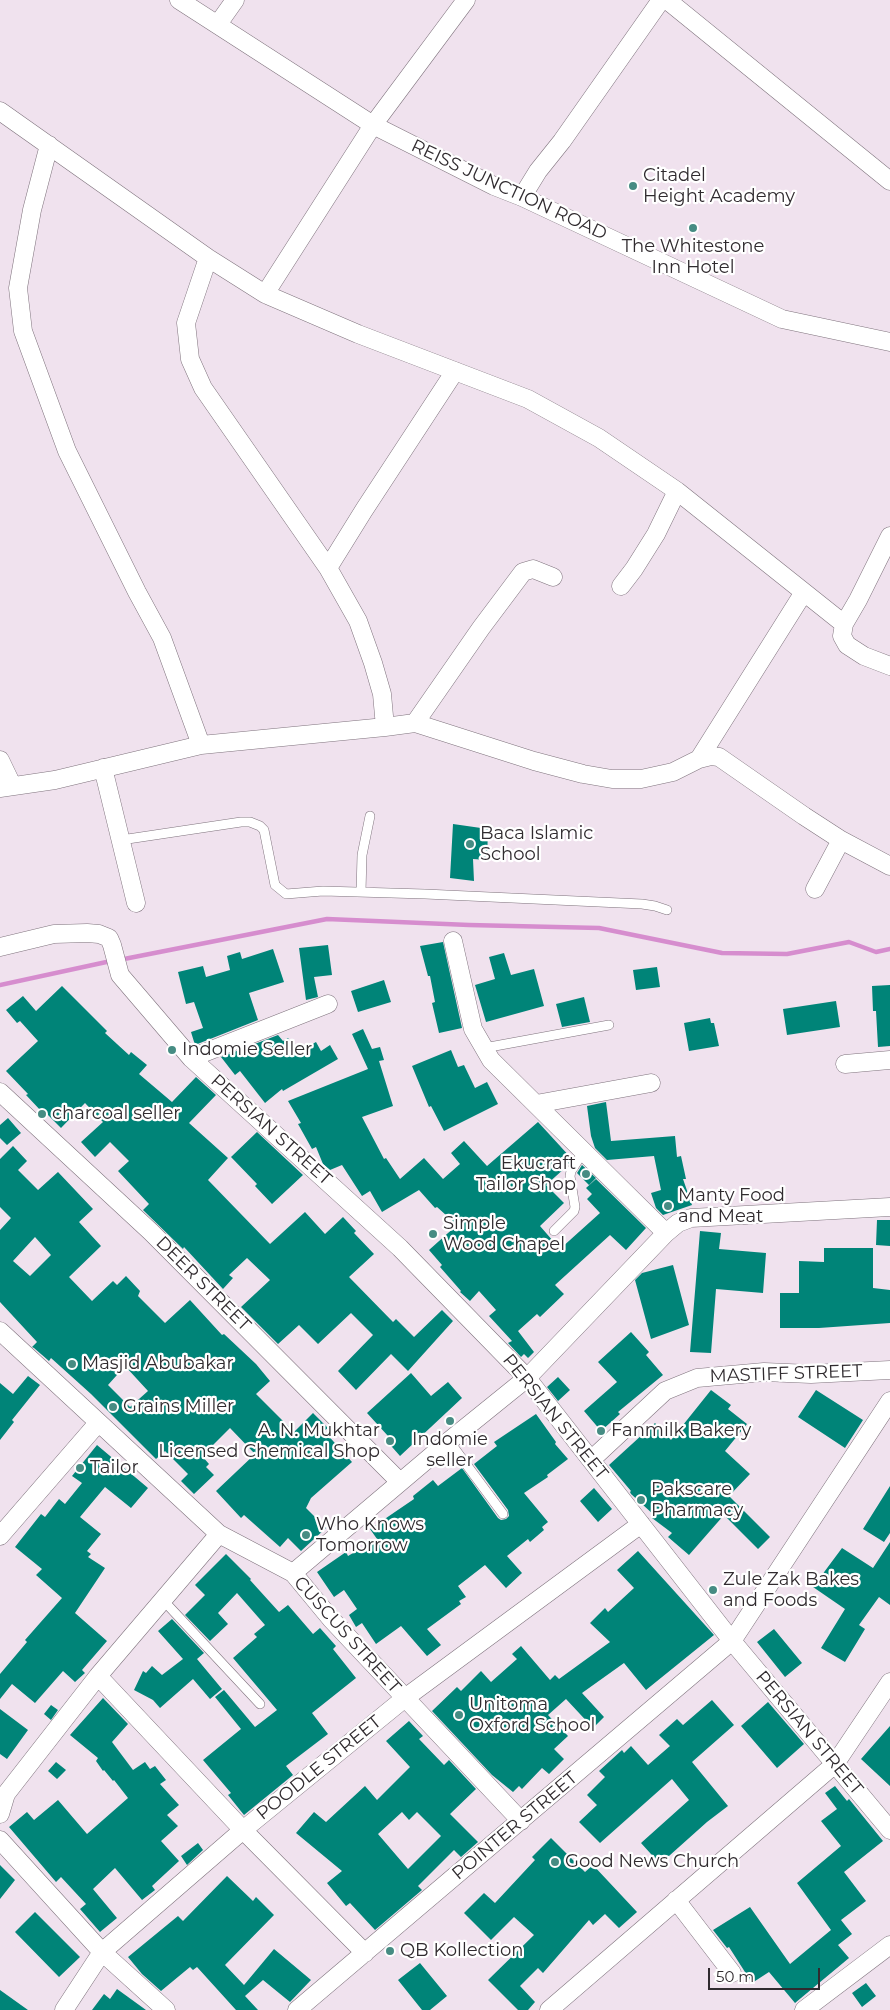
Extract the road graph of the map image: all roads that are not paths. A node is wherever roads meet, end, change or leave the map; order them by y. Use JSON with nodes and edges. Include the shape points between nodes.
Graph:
{"nodes":[{"id":1,"x":179,"y":0,"type":"edge"},
{"id":2,"x":235,"y":0,"type":"edge"},
{"id":3,"x":466,"y":0,"type":"edge"},
{"id":4,"x":662,"y":0,"type":"edge"},
{"id":5,"x":667,"y":0,"type":"edge"},
{"id":6,"x":218,"y":24,"type":"junction"},
{"id":7,"x":0,"y":111,"type":"edge"},
{"id":8,"x":373,"y":125,"type":"junction"},
{"id":9,"x":48,"y":145,"type":"junction"},
{"id":10,"x":890,"y":181,"type":"edge"},
{"id":11,"x":522,"y":197,"type":"junction"},
{"id":12,"x":208,"y":258,"type":"junction"},
{"id":13,"x":264,"y":294,"type":"junction"},
{"id":14,"x":890,"y":342,"type":"edge"},
{"id":15,"x":455,"y":371,"type":"junction"},
{"id":16,"x":677,"y":491,"type":"junction"},
{"id":17,"x":890,"y":536,"type":"edge"},
{"id":18,"x":328,"y":568,"type":"junction"},
{"id":19,"x":553,"y":577,"type":"dead end"},
{"id":20,"x":621,"y":586,"type":"dead end"},
{"id":21,"x":804,"y":592,"type":"junction"},
{"id":22,"x":844,"y":624,"type":"junction"},
{"id":23,"x":890,"y":666,"type":"edge"},
{"id":24,"x":415,"y":723,"type":"junction"},
{"id":25,"x":385,"y":727,"type":"junction"},
{"id":26,"x":201,"y":745,"type":"junction"},
{"id":27,"x":698,"y":759,"type":"junction"},
{"id":28,"x":0,"y":760,"type":"edge"},
{"id":29,"x":103,"y":768,"type":"junction"},
{"id":30,"x":6,"y":787,"type":"edge"},
{"id":31,"x":370,"y":816,"type":"dead end"},
{"id":32,"x":121,"y":840,"type":"junction"},
{"id":33,"x":841,"y":840,"type":"junction"},
{"id":34,"x":890,"y":866,"type":"edge"},
{"id":35,"x":815,"y":889,"type":"dead end"},
{"id":36,"x":361,"y":892,"type":"junction"},
{"id":37,"x":136,"y":903,"type":"dead end"},
{"id":38,"x":666,"y":910,"type":"dead end"},
{"id":39,"x":453,"y":941,"type":"dead end"},
{"id":40,"x":0,"y":947,"type":"edge"},
{"id":41,"x":328,"y":1004,"type":"dead end"},
{"id":42,"x":609,"y":1025,"type":"dead end"},
{"id":43,"x":484,"y":1048,"type":"junction"},
{"id":44,"x":192,"y":1058,"type":"junction"},
{"id":45,"x":890,"y":1060,"type":"edge"},
{"id":46,"x":845,"y":1064,"type":"dead end"},
{"id":47,"x":651,"y":1083,"type":"dead end"},
{"id":48,"x":0,"y":1092,"type":"edge"},
{"id":49,"x":536,"y":1104,"type":"junction"},
{"id":50,"x":584,"y":1151,"type":"junction"},
{"id":51,"x":890,"y":1207,"type":"edge"},
{"id":52,"x":554,"y":1230,"type":"dead end"},
{"id":53,"x":666,"y":1233,"type":"junction"},
{"id":54,"x":0,"y":1331,"type":"edge"},
{"id":55,"x":890,"y":1370,"type":"edge"},
{"id":56,"x":528,"y":1378,"type":"junction"},
{"id":57,"x":890,"y":1401,"type":"edge"},
{"id":58,"x":98,"y":1423,"type":"junction"},
{"id":59,"x":449,"y":1441,"type":"junction"},
{"id":60,"x":591,"y":1460,"type":"junction"},
{"id":61,"x":400,"y":1482,"type":"junction"},
{"id":62,"x":503,"y":1514,"type":"dead end"},
{"id":63,"x":641,"y":1524,"type":"junction"},
{"id":64,"x":220,"y":1534,"type":"junction"},
{"id":65,"x":0,"y":1536,"type":"edge"},
{"id":66,"x":293,"y":1573,"type":"junction"},
{"id":67,"x":163,"y":1600,"type":"junction"},
{"id":68,"x":732,"y":1641,"type":"junction"},
{"id":69,"x":98,"y":1676,"type":"junction"},
{"id":70,"x":890,"y":1682,"type":"edge"},
{"id":71,"x":405,"y":1698,"type":"junction"},
{"id":72,"x":260,"y":1704,"type":"dead end"},
{"id":73,"x":835,"y":1764,"type":"junction"},
{"id":74,"x":3,"y":1791,"type":"edge"},
{"id":75,"x":0,"y":1814,"type":"edge"},
{"id":76,"x":521,"y":1821,"type":"junction"},
{"id":77,"x":243,"y":1830,"type":"junction"},
{"id":78,"x":890,"y":1830,"type":"edge"},
{"id":79,"x":0,"y":1840,"type":"edge"},
{"id":80,"x":676,"y":1900,"type":"junction"},
{"id":81,"x":890,"y":1945,"type":"edge"},
{"id":82,"x":102,"y":1952,"type":"junction"},
{"id":83,"x":365,"y":1953,"type":"junction"},
{"id":84,"x":732,"y":1973,"type":"dead end"},
{"id":85,"x":64,"y":2010,"type":"edge"},
{"id":86,"x":166,"y":2010,"type":"edge"},
{"id":87,"x":297,"y":2010,"type":"edge"},
{"id":88,"x":548,"y":2010,"type":"edge"},
{"id":89,"x":804,"y":2010,"type":"edge"}],
"edges":[{"from":1,"to":6,"type":"street","name":"REISS JUNCTION ROAD"},
{"from":2,"to":6,"type":"street"},
{"from":3,"to":8,"type":"street"},
{"from":4,"to":11,"type":"street"},
{"from":5,"to":10,"type":"street"},
{"from":6,"to":8,"type":"street","name":"REISS JUNCTION ROAD"},
{"from":7,"to":9,"type":"street"},
{"from":8,"to":11,"type":"street","name":"REISS JUNCTION ROAD"},
{"from":8,"to":13,"type":"street"},
{"from":9,"to":12,"type":"street"},
{"from":9,"to":26,"type":"street","via":[[18,288],[23,332],[67,451],[162,638]]},
{"from":11,"to":14,"type":"street","name":"REISS JUNCTION ROAD","via":[[782,319]]},
{"from":12,"to":13,"type":"street"},
{"from":12,"to":18,"type":"street","via":[[186,323],[190,359],[203,388]]},
{"from":13,"to":15,"type":"street"},
{"from":15,"to":16,"type":"street","via":[[536,404],[598,438]]},
{"from":15,"to":18,"type":"street"},
{"from":16,"to":20,"type":"street","via":[[656,534]]},
{"from":16,"to":21,"type":"street"},
{"from":17,"to":22,"type":"street"},
{"from":18,"to":25,"type":"street","via":[[358,621],[382,694]]},
{"from":19,"to":24,"type":"street","via":[[533,569],[523,572]]},
{"from":21,"to":22,"type":"street"},
{"from":21,"to":27,"type":"street"},
{"from":22,"to":23,"type":"street","via":[[842,636],[848,646]]},
{"from":24,"to":25,"type":"street"},
{"from":24,"to":27,"type":"street","via":[[534,761],[612,778],[641,779],[673,772]]},
{"from":25,"to":26,"type":"street"},
{"from":26,"to":29,"type":"street"},
{"from":27,"to":33,"type":"street","via":[[719,757]]},
{"from":28,"to":30,"type":"street"},
{"from":29,"to":30,"type":"street","via":[[55,780]]},
{"from":29,"to":32,"type":"street"},
{"from":31,"to":36,"type":"lane","via":[[362,855]]},
{"from":32,"to":36,"type":"lane","via":[[250,822],[264,830],[275,885],[282,892]]},
{"from":32,"to":37,"type":"street"},
{"from":33,"to":34,"type":"street"},
{"from":33,"to":35,"type":"street"},
{"from":36,"to":38,"type":"lane","via":[[642,904]]},
{"from":39,"to":43,"type":"street","via":[[473,1029]]},
{"from":40,"to":44,"type":"street","name":"PERSIAN STREET","via":[[54,934],[99,934],[109,938],[119,973]]},
{"from":41,"to":44,"type":"street"},
{"from":42,"to":43,"type":"lane"},
{"from":43,"to":49,"type":"street","via":[[491,1060]]},
{"from":44,"to":56,"type":"street","name":"PERSIAN STREET","via":[[400,1248]]},
{"from":45,"to":46,"type":"street"},
{"from":47,"to":49,"type":"street"},
{"from":48,"to":61,"type":"street","name":"DEER STREET","via":[[151,1232]]},
{"from":49,"to":50,"type":"street"},
{"from":50,"to":52,"type":"lane","via":[[570,1176],[574,1211]]},
{"from":50,"to":53,"type":"street"},
{"from":51,"to":53,"type":"street","via":[[691,1218],[678,1222]]},
{"from":53,"to":56,"type":"street"},
{"from":54,"to":58,"type":"street","name":"CUSCUS STREET"},
{"from":55,"to":60,"type":"street","name":"MASTIFF STREET","via":[[811,1374],[764,1372],[697,1378],[665,1391]]},
{"from":56,"to":59,"type":"street"},
{"from":56,"to":60,"type":"street","name":"PERSIAN STREET"},
{"from":57,"to":68,"type":"street","name":"POINTER STREET"},
{"from":58,"to":64,"type":"street","name":"CUSCUS STREET"},
{"from":58,"to":65,"type":"street"},
{"from":59,"to":61,"type":"street"},
{"from":59,"to":62,"type":"lane"},
{"from":60,"to":63,"type":"street","name":"PERSIAN STREET"},
{"from":61,"to":66,"type":"street"},
{"from":63,"to":68,"type":"street","name":"PERSIAN STREET"},
{"from":63,"to":71,"type":"street","name":"POODLE STREET"},
{"from":64,"to":66,"type":"street","name":"CUSCUS STREET"},
{"from":64,"to":67,"type":"street"},
{"from":66,"to":71,"type":"street","name":"CUSCUS STREET","via":[[330,1619]]},
{"from":67,"to":69,"type":"street"},
{"from":67,"to":72,"type":"lane"},
{"from":68,"to":73,"type":"street","name":"PERSIAN STREET"},
{"from":68,"to":76,"type":"street","name":"POINTER STREET"},
{"from":69,"to":74,"type":"street"},
{"from":69,"to":77,"type":"street"},
{"from":70,"to":73,"type":"street"},
{"from":71,"to":76,"type":"street","name":"CUSCUS STREET"},
{"from":71,"to":77,"type":"street","name":"POODLE STREET"},
{"from":73,"to":78,"type":"street","name":"PERSIAN STREET"},
{"from":73,"to":80,"type":"street"},
{"from":74,"to":75,"type":"street"},
{"from":76,"to":83,"type":"street","name":"POINTER STREET"},
{"from":77,"to":82,"type":"street","name":"POODLE STREET"},
{"from":77,"to":83,"type":"street"},
{"from":79,"to":82,"type":"street"},
{"from":80,"to":84,"type":"street"},
{"from":80,"to":88,"type":"street"},
{"from":81,"to":89,"type":"street"},
{"from":82,"to":85,"type":"street","name":"POODLE STREET"},
{"from":82,"to":86,"type":"street"},
{"from":83,"to":87,"type":"street","name":"POINTER STREET"}]}
